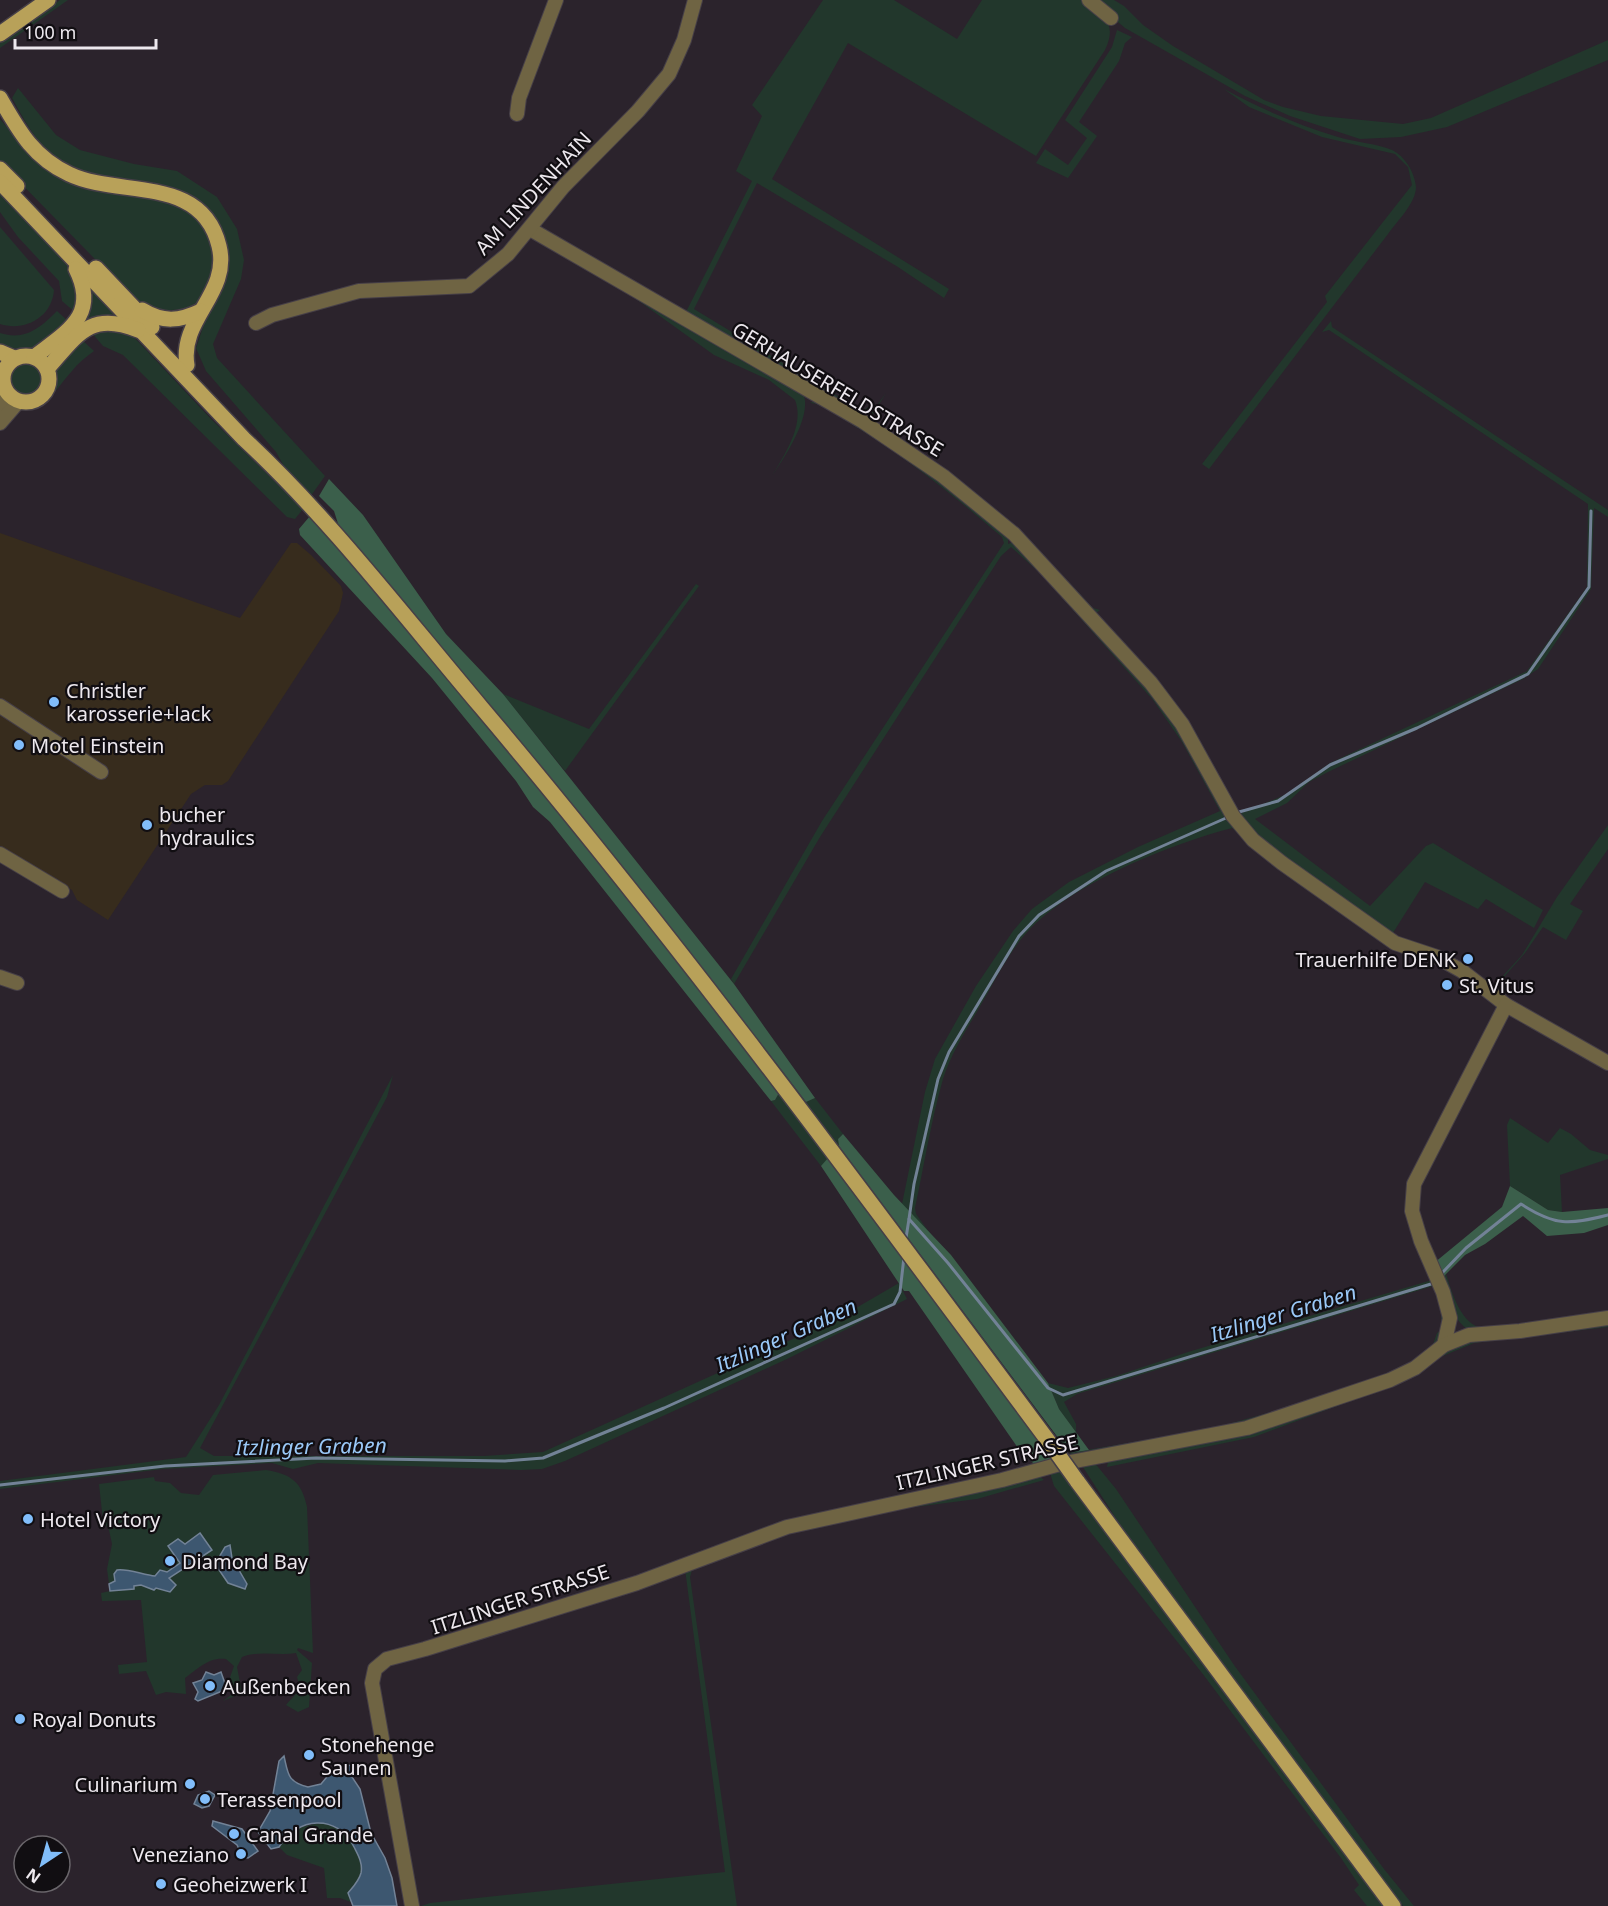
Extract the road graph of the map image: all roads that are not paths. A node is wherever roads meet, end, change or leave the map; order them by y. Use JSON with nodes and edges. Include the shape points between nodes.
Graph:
{"nodes":[{"id":1,"x":48,"y":0,"type":"edge"},
{"id":2,"x":556,"y":0,"type":"edge"},
{"id":3,"x":693,"y":0,"type":"edge"},
{"id":4,"x":1089,"y":0,"type":"edge"},
{"id":5,"x":1111,"y":18,"type":"dead end"},
{"id":6,"x":0,"y":34,"type":"edge"},
{"id":7,"x":0,"y":98,"type":"edge"},
{"id":8,"x":517,"y":114,"type":"dead end"},
{"id":9,"x":5,"y":116,"type":"edge"},
{"id":10,"x":0,"y":169,"type":"edge"},
{"id":11,"x":0,"y":182,"type":"edge"},
{"id":12,"x":531,"y":229,"type":"junction"},
{"id":13,"x":70,"y":255,"type":"junction"},
{"id":14,"x":132,"y":304,"type":"junction"},
{"id":15,"x":201,"y":311,"type":"junction"},
{"id":16,"x":256,"y":323,"type":"dead end"},
{"id":17,"x":142,"y":331,"type":"junction"},
{"id":18,"x":0,"y":352,"type":"edge"},
{"id":19,"x":34,"y":357,"type":"junction"},
{"id":20,"x":14,"y":358,"type":"junction"},
{"id":21,"x":187,"y":365,"type":"junction"},
{"id":22,"x":47,"y":369,"type":"junction"},
{"id":23,"x":2,"y":370,"type":"edge"},
{"id":24,"x":9,"y":400,"type":"edge"},
{"id":25,"x":0,"y":423,"type":"edge"},
{"id":26,"x":273,"y":467,"type":"junction"},
{"id":27,"x":0,"y":706,"type":"edge"},
{"id":28,"x":102,"y":772,"type":"dead end"},
{"id":29,"x":0,"y":854,"type":"edge"},
{"id":30,"x":62,"y":891,"type":"dead end"},
{"id":31,"x":0,"y":977,"type":"edge"},
{"id":32,"x":17,"y":983,"type":"dead end"},
{"id":33,"x":1506,"y":1005,"type":"junction"},
{"id":34,"x":1608,"y":1063,"type":"edge"},
{"id":35,"x":1450,"y":1318,"type":"junction"},
{"id":36,"x":1608,"y":1318,"type":"edge"},
{"id":37,"x":1469,"y":1335,"type":"junction"},
{"id":38,"x":1444,"y":1346,"type":"junction"},
{"id":39,"x":412,"y":1906,"type":"edge"},
{"id":40,"x":1393,"y":1906,"type":"edge"}],
"edges":[{"from":1,"to":6,"type":"main road"},
{"from":2,"to":8,"type":"street","via":[[519,98]]},
{"from":3,"to":12,"type":"street","name":"AM LINDENHAIN","via":[[684,40],[669,74],[563,188]]},
{"from":4,"to":5,"type":"street"},
{"from":7,"to":9,"type":"main road"},
{"from":9,"to":15,"type":"main road","via":[[35,151],[71,175],[99,184],[168,194],[193,206],[217,238],[221,266],[213,294]]},
{"from":10,"to":14,"type":"main road"},
{"from":11,"to":13,"type":"main road"},
{"from":12,"to":16,"type":"street","name":"AM LINDENHAIN","via":[[497,265],[469,286],[358,291]]},
{"from":12,"to":33,"type":"street","name":"GERHAUSERFELDSTRASSE","via":[[862,421],[975,501],[1014,534],[1151,683],[1182,724],[1233,816],[1253,840],[1374,930],[1395,943],[1462,970]]},
{"from":13,"to":17,"type":"main road"},
{"from":13,"to":19,"type":"main road","via":[[85,286],[85,308],[74,324]]},
{"from":14,"to":15,"type":"main road","via":[[165,320],[180,320]]},
{"from":14,"to":21,"type":"main road"},
{"from":15,"to":21,"type":"main road","via":[[186,342]]},
{"from":17,"to":22,"type":"main road","via":[[117,322],[100,322],[88,328]]},
{"from":17,"to":26,"type":"main road"},
{"from":18,"to":20,"type":"main road"},
{"from":19,"to":20,"type":"main road"},
{"from":19,"to":22,"type":"main road"},
{"from":20,"to":23,"type":"main road"},
{"from":21,"to":26,"type":"main road","via":[[250,434]]},
{"from":22,"to":24,"type":"main road","via":[[45,392],[33,401]]},
{"from":23,"to":24,"type":"main road"},
{"from":24,"to":25,"type":"street"},
{"from":26,"to":40,"type":"main road","bridge":true,"via":[[524,758],[719,1000]]},
{"from":27,"to":28,"type":"street"},
{"from":29,"to":30,"type":"street"},
{"from":31,"to":32,"type":"street"},
{"from":33,"to":34,"type":"street","name":"GERHAUSERFELDSTRASSE"},
{"from":33,"to":35,"type":"street","via":[[1414,1184],[1412,1211]]},
{"from":35,"to":37,"type":"street"},
{"from":35,"to":38,"type":"street"},
{"from":36,"to":37,"type":"street","name":"ITZLINGER STRASSE"},
{"from":37,"to":38,"type":"street","name":"ITZLINGER STRASSE"},
{"from":38,"to":39,"type":"street","name":"ITZLINGER STRASSE","via":[[1402,1375],[1290,1415],[1229,1432],[1060,1464],[812,1520],[636,1583],[387,1659],[376,1667],[372,1683]]}]}
